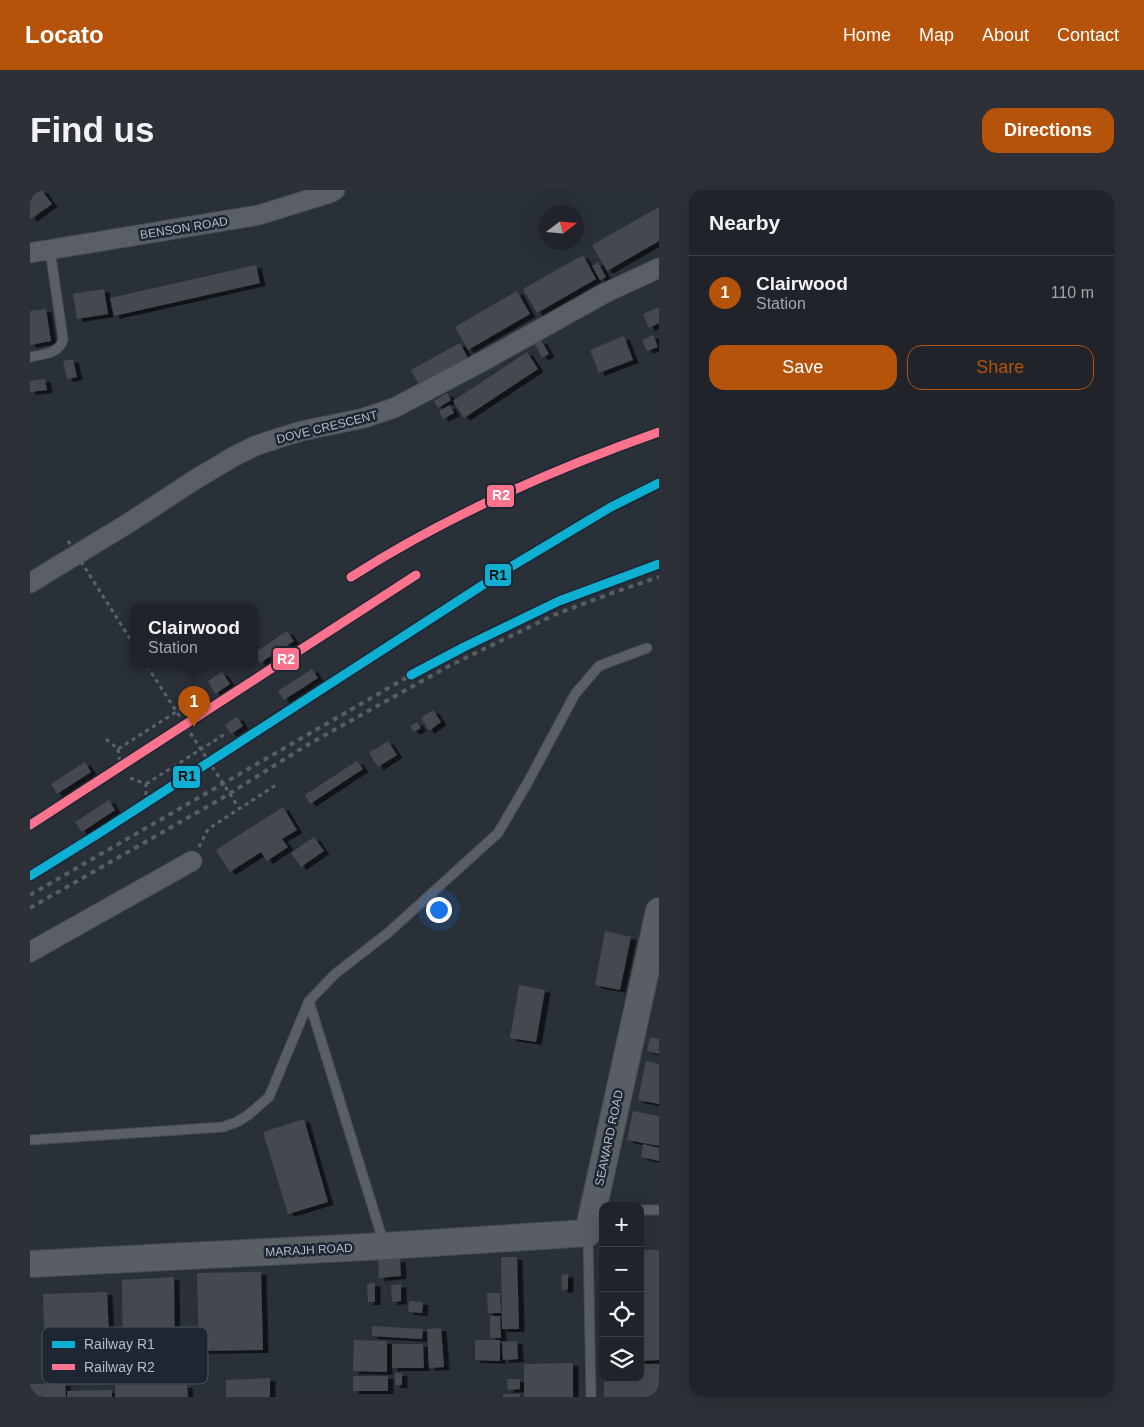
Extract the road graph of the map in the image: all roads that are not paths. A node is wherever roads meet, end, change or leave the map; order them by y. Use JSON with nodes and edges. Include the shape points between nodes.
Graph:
{"nodes":[{"id":1,"x":336,"y":190,"type":"edge"},
{"id":2,"x":50,"y":250,"type":"junction"},
{"id":3,"x":30,"y":253,"type":"edge"},
{"id":4,"x":659,"y":268,"type":"edge"},
{"id":5,"x":30,"y":357,"type":"edge"},
{"id":6,"x":30,"y":584,"type":"edge"},
{"id":7,"x":647,"y":648,"type":"dead end"},
{"id":8,"x":192,"y":861,"type":"dead end"},
{"id":9,"x":659,"y":911,"type":"edge"},
{"id":10,"x":30,"y":952,"type":"edge"},
{"id":11,"x":309,"y":1001,"type":"junction"},
{"id":12,"x":30,"y":1140,"type":"edge"},
{"id":13,"x":644,"y":1210,"type":"edge"},
{"id":14,"x":659,"y":1210,"type":"edge"},
{"id":15,"x":595,"y":1218,"type":"edge"},
{"id":16,"x":385,"y":1246,"type":"junction"},
{"id":17,"x":30,"y":1264,"type":"edge"},
{"id":18,"x":591,"y":1397,"type":"edge"}],
"edges":[{"from":1,"to":2,"type":"street","name":"BENSON ROAD","via":[[259,215]]},
{"from":2,"to":3,"type":"street","name":"BENSON ROAD"},
{"from":2,"to":5,"type":"lane","via":[[62,345],[55,351]]},
{"from":4,"to":6,"type":"street","name":"DOVE CRESCENT","via":[[605,293],[394,408],[255,446],[196,478]]},
{"from":7,"to":11,"type":"lane","via":[[599,666],[575,694],[498,833],[396,925],[335,974]]},
{"from":8,"to":10,"type":"street"},
{"from":9,"to":15,"type":"street","name":"SEAWARD ROAD"},
{"from":11,"to":12,"type":"lane","via":[[270,1097],[237,1122],[223,1127]]},
{"from":11,"to":16,"type":"lane"},
{"from":13,"to":14,"type":"lane"},
{"from":15,"to":16,"type":"street","name":"MARAJH ROAD"},
{"from":15,"to":18,"type":"lane","name":"SEAWARD ROAD"},
{"from":16,"to":17,"type":"street","name":"MARAJH ROAD"}]}
